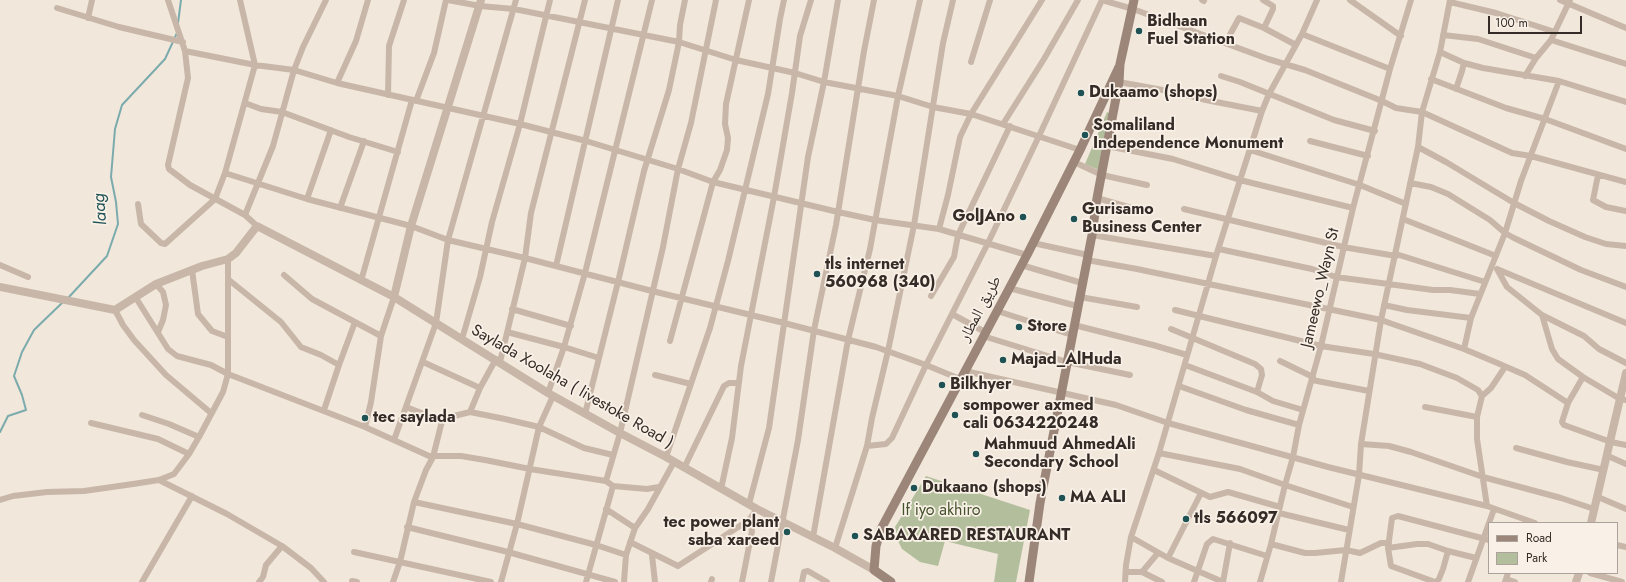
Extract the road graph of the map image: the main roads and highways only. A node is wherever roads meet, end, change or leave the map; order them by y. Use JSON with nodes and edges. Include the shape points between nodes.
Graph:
{"nodes":[{"id":1,"x":1134,"y":4,"type":"edge"},
{"id":2,"x":1120,"y":64,"type":"junction"},
{"id":3,"x":891,"y":582,"type":"edge"},
{"id":4,"x":1029,"y":582,"type":"edge"}],
"edges":[{"from":1,"to":2,"type":"main road","name":"طريق المطار"},
{"from":2,"to":3,"type":"main road","name":"طريق المطار","via":[[1027,255],[881,529],[876,546],[874,570]]},
{"from":2,"to":4,"type":"main road","name":"طريق المطار","via":[[1120,82],[1040,503]]}]}
